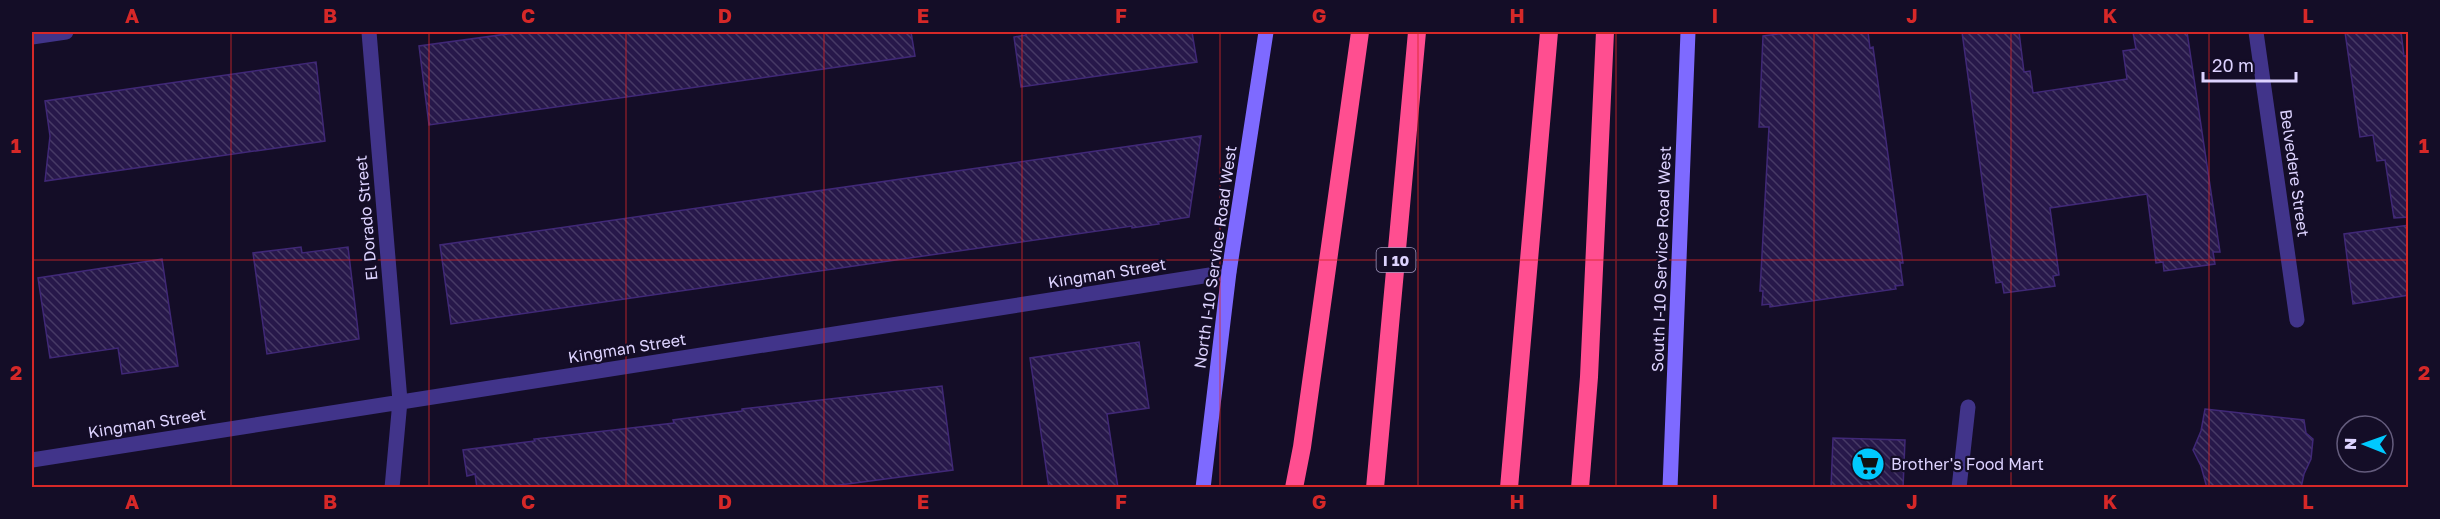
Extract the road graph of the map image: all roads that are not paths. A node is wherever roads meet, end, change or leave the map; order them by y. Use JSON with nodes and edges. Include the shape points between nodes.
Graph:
{"nodes":[{"id":1,"x":66,"y":32,"type":"edge"},
{"id":2,"x":369,"y":32,"type":"edge"},
{"id":3,"x":1266,"y":32,"type":"edge"},
{"id":4,"x":1360,"y":32,"type":"edge"},
{"id":5,"x":1417,"y":32,"type":"edge"},
{"id":6,"x":1549,"y":32,"type":"edge"},
{"id":7,"x":1605,"y":32,"type":"edge"},
{"id":8,"x":1688,"y":32,"type":"edge"},
{"id":9,"x":2256,"y":32,"type":"edge"},
{"id":10,"x":32,"y":37,"type":"edge"},
{"id":11,"x":1229,"y":272,"type":"junction"},
{"id":12,"x":2297,"y":320,"type":"dead end"},
{"id":13,"x":400,"y":401,"type":"junction"},
{"id":14,"x":1968,"y":407,"type":"dead end"},
{"id":15,"x":1302,"y":447,"type":"junction"},
{"id":16,"x":32,"y":460,"type":"edge"},
{"id":17,"x":392,"y":488,"type":"edge"},
{"id":18,"x":1203,"y":488,"type":"edge"},
{"id":19,"x":1294,"y":488,"type":"edge"},
{"id":20,"x":1300,"y":488,"type":"edge"},
{"id":21,"x":1375,"y":488,"type":"edge"},
{"id":22,"x":1509,"y":488,"type":"edge"},
{"id":23,"x":1580,"y":488,"type":"edge"},
{"id":24,"x":1670,"y":488,"type":"edge"},
{"id":25,"x":1959,"y":488,"type":"edge"}],
"edges":[{"from":1,"to":10,"type":"street"},
{"from":2,"to":13,"type":"street","name":"El Dorado Street"},
{"from":3,"to":11,"type":"street","name":"North I-10 Service Road West"},
{"from":4,"to":15,"type":"highway"},
{"from":5,"to":21,"type":"highway","number":"I 10"},
{"from":6,"to":22,"type":"highway"},
{"from":7,"to":23,"type":"highway"},
{"from":8,"to":24,"type":"street","name":"South I-10 Service Road West"},
{"from":9,"to":12,"type":"street","name":"Belvedere Street"},
{"from":11,"to":13,"type":"street","name":"Kingman Street"},
{"from":11,"to":18,"type":"street","name":"North I-10 Service Road West"},
{"from":13,"to":16,"type":"street","name":"Kingman Street"},
{"from":13,"to":17,"type":"street","name":"El Dorado Street"},
{"from":14,"to":25,"type":"street"},
{"from":15,"to":19,"type":"highway"},
{"from":15,"to":20,"type":"highway"}]}
